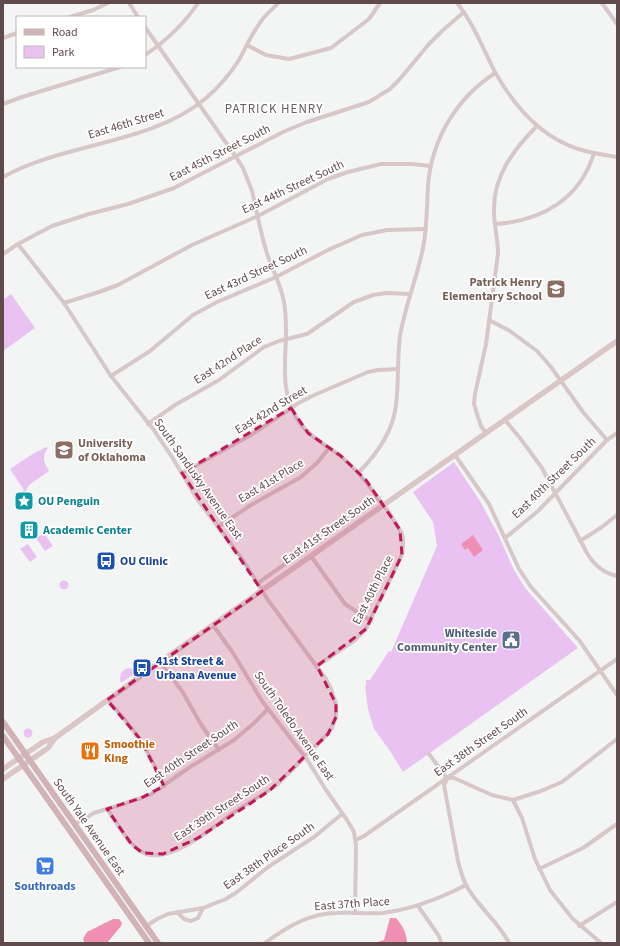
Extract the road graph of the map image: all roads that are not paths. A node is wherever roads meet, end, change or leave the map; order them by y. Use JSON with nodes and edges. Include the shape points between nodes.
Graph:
{"nodes":[{"id":1,"x":108,"y":3,"type":"edge"},
{"id":2,"x":129,"y":3,"type":"edge"},
{"id":3,"x":198,"y":3,"type":"edge"},
{"id":4,"x":278,"y":3,"type":"edge"},
{"id":5,"x":380,"y":3,"type":"edge"},
{"id":6,"x":458,"y":3,"type":"edge"},
{"id":7,"x":602,"y":3,"type":"edge"},
{"id":8,"x":464,"y":12,"type":"junction"},
{"id":9,"x":73,"y":16,"type":"edge"},
{"id":10,"x":137,"y":16,"type":"edge"},
{"id":11,"x":617,"y":24,"type":"edge"},
{"id":12,"x":146,"y":28,"type":"edge"},
{"id":13,"x":16,"y":33,"type":"edge"},
{"id":14,"x":3,"y":38,"type":"edge"},
{"id":15,"x":247,"y":45,"type":"junction"},
{"id":16,"x":159,"y":46,"type":"junction"},
{"id":17,"x":146,"y":54,"type":"edge"},
{"id":18,"x":117,"y":68,"type":"edge"},
{"id":19,"x":495,"y":73,"type":"junction"},
{"id":20,"x":199,"y":103,"type":"junction"},
{"id":21,"x":3,"y":104,"type":"edge"},
{"id":22,"x":537,"y":126,"type":"junction"},
{"id":23,"x":594,"y":153,"type":"junction"},
{"id":24,"x":236,"y":157,"type":"junction"},
{"id":25,"x":617,"y":157,"type":"edge"},
{"id":26,"x":431,"y":166,"type":"junction"},
{"id":27,"x":3,"y":176,"type":"edge"},
{"id":28,"x":258,"y":216,"type":"junction"},
{"id":29,"x":495,"y":224,"type":"junction"},
{"id":30,"x":426,"y":229,"type":"junction"},
{"id":31,"x":18,"y":244,"type":"junction"},
{"id":32,"x":3,"y":254,"type":"edge"},
{"id":33,"x":276,"y":277,"type":"junction"},
{"id":34,"x":410,"y":294,"type":"junction"},
{"id":35,"x":64,"y":303,"type":"junction"},
{"id":36,"x":489,"y":320,"type":"junction"},
{"id":37,"x":286,"y":340,"type":"junction"},
{"id":38,"x":616,"y":344,"type":"edge"},
{"id":39,"x":398,"y":369,"type":"junction"},
{"id":40,"x":111,"y":376,"type":"junction"},
{"id":41,"x":561,"y":380,"type":"junction"},
{"id":42,"x":291,"y":408,"type":"junction"},
{"id":43,"x":505,"y":420,"type":"junction"},
{"id":44,"x":148,"y":424,"type":"junction"},
{"id":45,"x":486,"y":433,"type":"junction"},
{"id":46,"x":617,"y":433,"type":"edge"},
{"id":47,"x":607,"y":440,"type":"junction"},
{"id":48,"x":329,"y":448,"type":"junction"},
{"id":49,"x":455,"y":455,"type":"junction"},
{"id":50,"x":359,"y":472,"type":"junction"},
{"id":51,"x":182,"y":473,"type":"junction"},
{"id":52,"x":555,"y":492,"type":"junction"},
{"id":53,"x":379,"y":498,"type":"junction"},
{"id":54,"x":384,"y":506,"type":"junction"},
{"id":55,"x":617,"y":516,"type":"edge"},
{"id":56,"x":218,"y":527,"type":"junction"},
{"id":57,"x":505,"y":538,"type":"junction"},
{"id":58,"x":580,"y":541,"type":"junction"},
{"id":59,"x":311,"y":556,"type":"junction"},
{"id":60,"x":617,"y":576,"type":"edge"},
{"id":61,"x":258,"y":583,"type":"junction"},
{"id":62,"x":262,"y":591,"type":"junction"},
{"id":63,"x":371,"y":621,"type":"junction"},
{"id":64,"x":213,"y":625,"type":"junction"},
{"id":65,"x":617,"y":659,"type":"edge"},
{"id":66,"x":160,"y":662,"type":"junction"},
{"id":67,"x":317,"y":666,"type":"junction"},
{"id":68,"x":600,"y":671,"type":"junction"},
{"id":69,"x":617,"y":695,"type":"edge"},
{"id":70,"x":107,"y":700,"type":"junction"},
{"id":71,"x":268,"y":709,"type":"junction"},
{"id":72,"x":3,"y":722,"type":"edge"},
{"id":73,"x":328,"y":734,"type":"joint"},
{"id":74,"x":3,"y":736,"type":"edge"},
{"id":75,"x":55,"y":738,"type":"junction"},
{"id":76,"x":617,"y":740,"type":"edge"},
{"id":77,"x":219,"y":750,"type":"junction"},
{"id":78,"x":25,"y":754,"type":"junction"},
{"id":79,"x":429,"y":754,"type":"dead end"},
{"id":80,"x":305,"y":756,"type":"junction"},
{"id":81,"x":19,"y":758,"type":"junction"},
{"id":82,"x":30,"y":760,"type":"junction"},
{"id":83,"x":24,"y":765,"type":"junction"},
{"id":84,"x":3,"y":769,"type":"edge"},
{"id":85,"x":447,"y":778,"type":"junction"},
{"id":86,"x":3,"y":779,"type":"edge"},
{"id":87,"x":164,"y":786,"type":"junction"},
{"id":88,"x":513,"y":800,"type":"junction"},
{"id":89,"x":107,"y":809,"type":"junction"},
{"id":90,"x":342,"y":814,"type":"junction"},
{"id":91,"x":75,"y":824,"type":"junction"},
{"id":92,"x":617,"y":824,"type":"edge"},
{"id":93,"x":356,"y":840,"type":"junction"},
{"id":94,"x":539,"y":869,"type":"junction"},
{"id":95,"x":466,"y":885,"type":"junction"},
{"id":96,"x":617,"y":902,"type":"edge"},
{"id":97,"x":418,"y":906,"type":"junction"},
{"id":98,"x":203,"y":908,"type":"junction"},
{"id":99,"x":177,"y":912,"type":"junction"},
{"id":100,"x":355,"y":913,"type":"junction"},
{"id":101,"x":146,"y":926,"type":"junction"},
{"id":102,"x":579,"y":926,"type":"junction"},
{"id":103,"x":149,"y":943,"type":"edge"},
{"id":104,"x":158,"y":943,"type":"edge"},
{"id":105,"x":265,"y":943,"type":"edge"},
{"id":106,"x":441,"y":943,"type":"edge"},
{"id":107,"x":510,"y":943,"type":"edge"},
{"id":108,"x":600,"y":943,"type":"edge"}],
"edges":[{"from":1,"to":9,"type":"street"},
{"from":2,"to":10,"type":"street"},
{"from":3,"to":16,"type":"street","via":[[181,25]]},
{"from":4,"to":15,"type":"street","name":"East 46th Street","via":[[262,19]]},
{"from":5,"to":15,"type":"street","via":[[368,19],[331,48],[289,59],[266,55]]},
{"from":6,"to":8,"type":"street"},
{"from":7,"to":11,"type":"street"},
{"from":8,"to":19,"type":"street"},
{"from":8,"to":24,"type":"street","name":"East 45th Street South","via":[[442,30],[399,80],[369,102],[307,122]]},
{"from":12,"to":16,"type":"street","name":"East 40th Place"},
{"from":13,"to":14,"type":"street"},
{"from":15,"to":20,"type":"street","name":"East 46th Street","via":[[231,71],[212,93]]},
{"from":16,"to":17,"type":"street"},
{"from":16,"to":20,"type":"street","name":"East 40th Place"},
{"from":18,"to":21,"type":"street"},
{"from":19,"to":22,"type":"street","via":[[510,97]]},
{"from":19,"to":26,"type":"street","via":[[471,91],[460,104],[439,138]]},
{"from":20,"to":24,"type":"street","name":"East 40th Place"},
{"from":20,"to":27,"type":"street","name":"East 46th Street","via":[[181,116],[163,124],[45,159]]},
{"from":22,"to":23,"type":"street","via":[[564,144]]},
{"from":22,"to":29,"type":"street","via":[[511,154],[500,177],[494,199]]},
{"from":23,"to":25,"type":"street"},
{"from":23,"to":29,"type":"street","via":[[584,176],[559,204],[528,219]]},
{"from":24,"to":28,"type":"street","name":"East 40th Place","via":[[249,182]]},
{"from":24,"to":31,"type":"street","name":"East 45th Street South","via":[[174,188],[128,204],[68,220]]},
{"from":26,"to":28,"type":"street","name":"East 44th Street South","via":[[381,164],[348,172],[328,179]]},
{"from":26,"to":30,"type":"street"},
{"from":28,"to":33,"type":"street","name":"East 40th Place","via":[[266,252]]},
{"from":28,"to":35,"type":"street","name":"East 44th Street South","via":[[192,245],[118,284]]},
{"from":29,"to":36,"type":"street","via":[[498,254]]},
{"from":30,"to":33,"type":"street","name":"East 43rd Street South","via":[[387,230],[362,235]]},
{"from":30,"to":34,"type":"street","via":[[417,275]]},
{"from":31,"to":32,"type":"street","name":"East 45th Street South"},
{"from":31,"to":35,"type":"street","name":"South Sandusky Avenue East"},
{"from":33,"to":37,"type":"street","name":"East 40th Place","via":[[285,306]]},
{"from":33,"to":40,"type":"street","name":"East 43rd Street South","via":[[206,307],[150,351]]},
{"from":34,"to":37,"type":"street","name":"East 42nd Place","via":[[386,293],[362,298],[308,334]]},
{"from":34,"to":39,"type":"street","via":[[400,337]]},
{"from":35,"to":40,"type":"street","name":"South Sandusky Avenue East"},
{"from":36,"to":41,"type":"street","via":[[510,331],[537,351]]},
{"from":36,"to":45,"type":"street","via":[[474,399],[476,414]]},
{"from":37,"to":42,"type":"street","name":"East 40th Place","via":[[285,381]]},
{"from":37,"to":44,"type":"street","name":"East 42nd Place","via":[[272,343]]},
{"from":38,"to":41,"type":"main road","name":"East 41st Street South"},
{"from":39,"to":42,"type":"street","name":"East 42nd Street","via":[[368,372]]},
{"from":39,"to":50,"type":"street","via":[[396,406],[390,428],[371,460]]},
{"from":40,"to":44,"type":"street","name":"South Sandusky Avenue East"},
{"from":41,"to":43,"type":"main road","name":"East 41st Street South"},
{"from":41,"to":47,"type":"street","via":[[583,412]]},
{"from":42,"to":48,"type":"street","name":"East 40th Place","via":[[305,429]]},
{"from":42,"to":51,"type":"street","name":"East 42nd Street"},
{"from":43,"to":45,"type":"main road","name":"East 41st Street South"},
{"from":43,"to":52,"type":"street","via":[[533,454]]},
{"from":44,"to":51,"type":"street","name":"South Sandusky Avenue East"},
{"from":45,"to":49,"type":"main road","name":"East 41st Street South"},
{"from":46,"to":47,"type":"street","name":"East 40th Street South"},
{"from":47,"to":52,"type":"street","name":"East 40th Street South"},
{"from":48,"to":50,"type":"street","name":"East 40th Place"},
{"from":48,"to":56,"type":"street","name":"East 41st Place","via":[[301,477],[251,504]]},
{"from":49,"to":54,"type":"main road","name":"East 41st Street South"},
{"from":49,"to":57,"type":"street","via":[[489,504]]},
{"from":50,"to":53,"type":"street","name":"East 40th Place"},
{"from":51,"to":56,"type":"street","name":"South Sandusky Avenue East"},
{"from":52,"to":57,"type":"street","name":"East 40th Street South"},
{"from":52,"to":58,"type":"street"},
{"from":53,"to":54,"type":"street","name":"East 40th Place"},
{"from":53,"to":61,"type":"street","name":"East 41st Street South"},
{"from":54,"to":59,"type":"main road","name":"East 41st Street South"},
{"from":54,"to":63,"type":"street","name":"East 40th Place","via":[[402,535],[403,549]]},
{"from":55,"to":58,"type":"street"},
{"from":56,"to":61,"type":"street","name":"South Sandusky Avenue East"},
{"from":57,"to":68,"type":"street","via":[[530,586],[574,635]]},
{"from":58,"to":60,"type":"street","via":[[595,566]]},
{"from":59,"to":62,"type":"main road","name":"East 41st Street South"},
{"from":59,"to":63,"type":"street","via":[[346,604]]},
{"from":61,"to":62,"type":"street","name":"South Sandusky Avenue East"},
{"from":62,"to":64,"type":"main road","name":"East 41st Street South"},
{"from":62,"to":67,"type":"street","name":"South Sandusky Avenue East"},
{"from":63,"to":67,"type":"street","name":"East 40th Place","via":[[355,640]]},
{"from":64,"to":66,"type":"main road","name":"East 41st Street South"},
{"from":64,"to":71,"type":"street","name":"South Toledo Avenue East"},
{"from":65,"to":68,"type":"street","name":"East 38th Street South"},
{"from":66,"to":70,"type":"main road","name":"East 41st Street South"},
{"from":66,"to":77,"type":"street","via":[[182,691]]},
{"from":67,"to":73,"type":"street","name":"South Sandusky Avenue East","via":[[331,689],[336,704],[336,717]]},
{"from":68,"to":69,"type":"street"},
{"from":68,"to":85,"type":"street","name":"East 38th Street South"},
{"from":70,"to":75,"type":"main road","name":"East 41st Street South"},
{"from":70,"to":87,"type":"street","via":[[141,740]]},
{"from":71,"to":77,"type":"street","name":"East 40th Street South"},
{"from":71,"to":80,"type":"street","name":"South Toledo Avenue East"},
{"from":72,"to":78,"type":"main road","name":"South Yale Avenue East"},
{"from":73,"to":80,"type":"street","name":"East 39th Street South"},
{"from":74,"to":81,"type":"main road","name":"South Yale Avenue East"},
{"from":75,"to":78,"type":"main road","name":"East 41st Street South","via":[[43,742]]},
{"from":75,"to":82,"type":"main road","name":"East 41st Street South","via":[[48,748]]},
{"from":76,"to":88,"type":"street","via":[[562,782]]},
{"from":77,"to":87,"type":"street","name":"East 40th Street South"},
{"from":78,"to":81,"type":"main road","name":"East 41st Street South"},
{"from":78,"to":82,"type":"main road","name":"South Yale Avenue East"},
{"from":79,"to":85,"type":"street"},
{"from":80,"to":89,"type":"street","name":"East 39th Street South","via":[[269,791],[198,838],[157,856],[137,850]]},
{"from":80,"to":90,"type":"street","name":"South Toledo Avenue East"},
{"from":81,"to":83,"type":"main road","name":"South Yale Avenue East"},
{"from":81,"to":84,"type":"main road","name":"East 41st Street South"},
{"from":82,"to":83,"type":"main road","name":"East 41st Street South"},
{"from":82,"to":91,"type":"main road","name":"South Yale Avenue East"},
{"from":83,"to":86,"type":"main road","name":"East 41st Street South"},
{"from":83,"to":103,"type":"main road","name":"South Yale Avenue East"},
{"from":85,"to":88,"type":"street","via":[[454,778],[492,795]]},
{"from":85,"to":93,"type":"street","name":"East 38th Street South"},
{"from":85,"to":95,"type":"street","via":[[444,785],[458,861]]},
{"from":87,"to":89,"type":"street","name":"East 40th Street South","via":[[141,798]]},
{"from":88,"to":94,"type":"street","via":[[522,818]]},
{"from":89,"to":91,"type":"street","name":"East 40th Street South"},
{"from":90,"to":93,"type":"street","name":"South Toledo Avenue East","via":[[351,826]]},
{"from":90,"to":98,"type":"street","name":"East 38th Place South","via":[[237,892]]},
{"from":91,"to":101,"type":"main road","name":"South Yale Avenue East"},
{"from":92,"to":94,"type":"street","via":[[583,848]]},
{"from":93,"to":100,"type":"street"},
{"from":94,"to":102,"type":"street","via":[[557,901]]},
{"from":95,"to":97,"type":"street","name":"East 37th Place","via":[[438,900]]},
{"from":95,"to":107,"type":"street"},
{"from":96,"to":102,"type":"street"},
{"from":97,"to":100,"type":"street","name":"East 37th Place","via":[[383,913]]},
{"from":97,"to":106,"type":"street"},
{"from":98,"to":99,"type":"street","name":"East 38th Place South"},
{"from":98,"to":99,"type":"street","name":"East 38th Place South","via":[[198,918],[191,921],[184,919]]},
{"from":99,"to":101,"type":"street","name":"East 38th Place South","via":[[162,916]]},
{"from":100,"to":105,"type":"street","name":"East 37th Place","via":[[328,913],[308,917]]},
{"from":101,"to":104,"type":"main road","name":"South Yale Avenue East"},
{"from":102,"to":108,"type":"street"}]}
